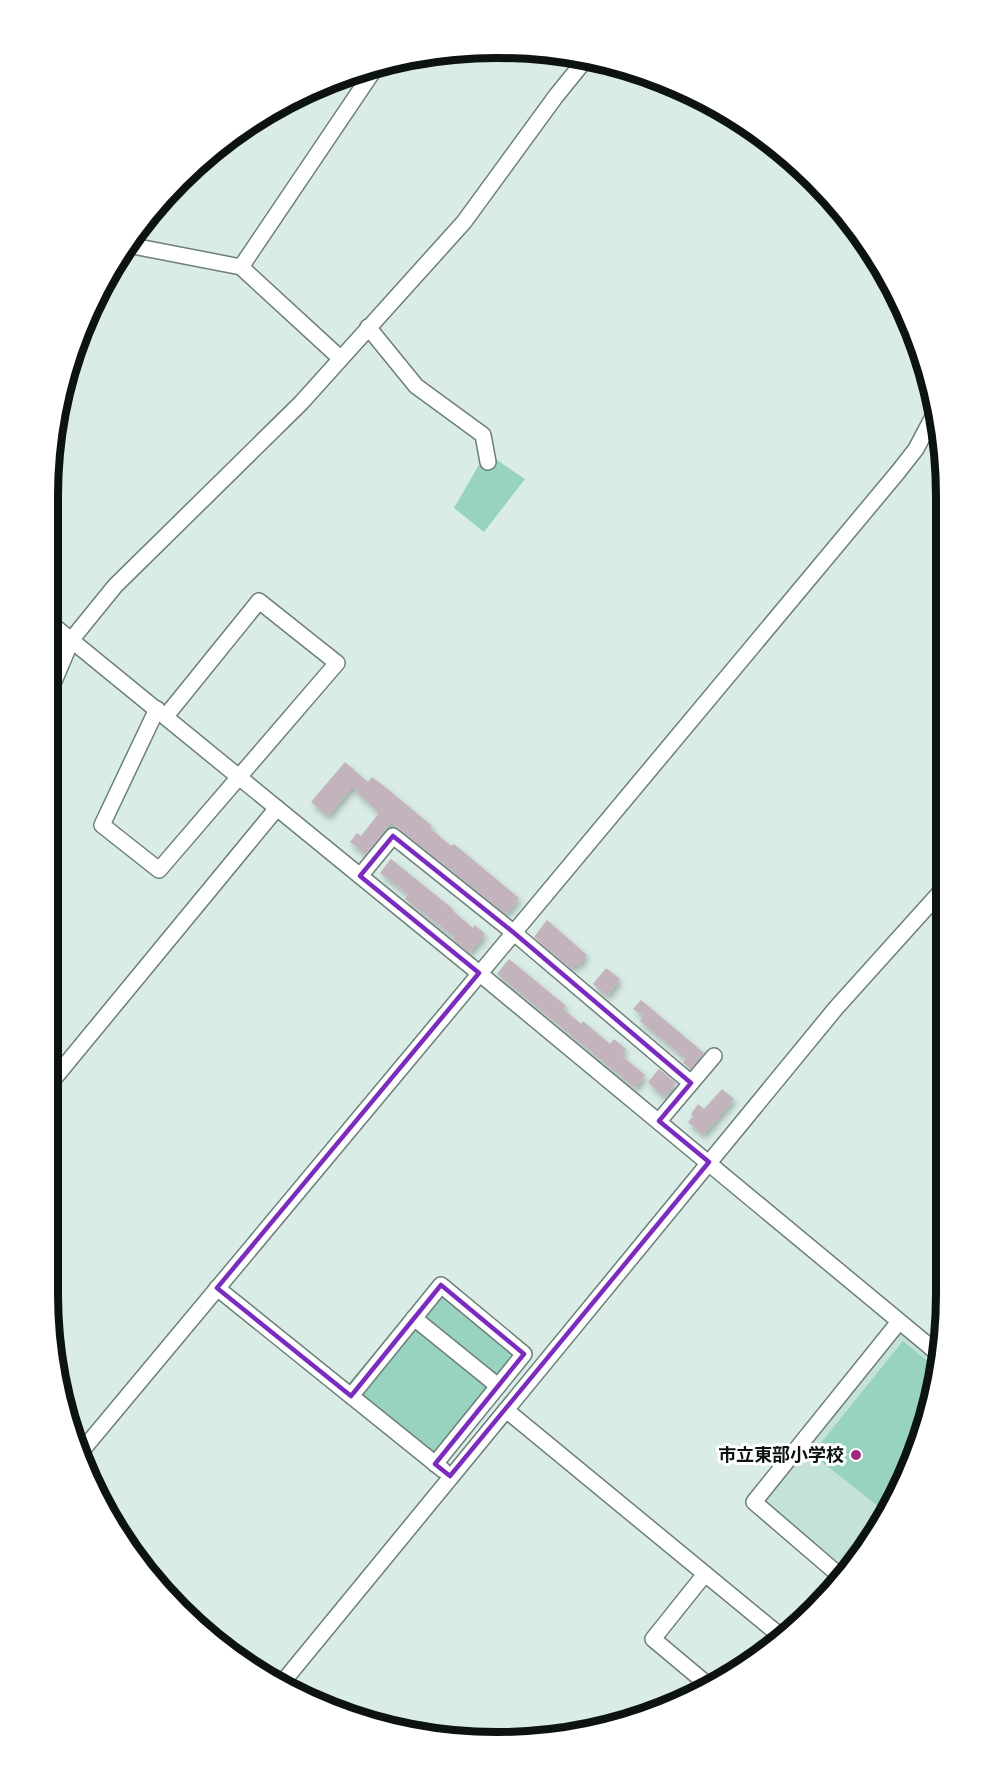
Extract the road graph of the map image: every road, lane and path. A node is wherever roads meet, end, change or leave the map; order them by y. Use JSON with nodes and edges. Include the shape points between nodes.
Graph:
{"nodes":[{"id":1,"x":580,"y":66,"type":"edge"},
{"id":2,"x":369,"y":78,"type":"edge"},
{"id":3,"x":137,"y":247,"type":"edge"},
{"id":4,"x":241,"y":267,"type":"junction"},
{"id":5,"x":368,"y":327,"type":"junction"},
{"id":6,"x":340,"y":358,"type":"junction"},
{"id":7,"x":929,"y":423,"type":"edge"},
{"id":8,"x":488,"y":462,"type":"dead end"},
{"id":9,"x":58,"y":629,"type":"edge"},
{"id":10,"x":72,"y":639,"type":"junction"},
{"id":11,"x":58,"y":672,"type":"edge"},
{"id":12,"x":162,"y":713,"type":"junction"},
{"id":13,"x":238,"y":776,"type":"junction"},
{"id":14,"x":278,"y":808,"type":"junction"},
{"id":15,"x":360,"y":876,"type":"junction"},
{"id":16,"x":936,"y":897,"type":"edge"},
{"id":17,"x":513,"y":932,"type":"junction"},
{"id":18,"x":479,"y":973,"type":"junction"},
{"id":19,"x":714,"y":1056,"type":"dead end"},
{"id":20,"x":58,"y":1074,"type":"edge"},
{"id":21,"x":691,"y":1083,"type":"junction"},
{"id":22,"x":659,"y":1121,"type":"junction"},
{"id":23,"x":709,"y":1162,"type":"junction"},
{"id":24,"x":217,"y":1288,"type":"junction"},
{"id":25,"x":414,"y":1318,"type":"junction"},
{"id":26,"x":898,"y":1323,"type":"junction"},
{"id":27,"x":932,"y":1350,"type":"edge"},
{"id":28,"x":498,"y":1386,"type":"junction"},
{"id":29,"x":351,"y":1396,"type":"junction"},
{"id":30,"x":506,"y":1410,"type":"junction"},
{"id":31,"x":86,"y":1446,"type":"edge"},
{"id":32,"x":435,"y":1464,"type":"junction"},
{"id":33,"x":450,"y":1476,"type":"junction"},
{"id":34,"x":836,"y":1572,"type":"edge"},
{"id":35,"x":705,"y":1574,"type":"junction"},
{"id":36,"x":776,"y":1632,"type":"edge"},
{"id":37,"x":286,"y":1678,"type":"edge"},
{"id":38,"x":703,"y":1681,"type":"edge"}],
"edges":[{"from":1,"to":5,"type":"street","via":[[464,222]]},
{"from":2,"to":4,"type":"street"},
{"from":3,"to":4,"type":"street"},
{"from":4,"to":6,"type":"street"},
{"from":5,"to":6,"type":"street"},
{"from":5,"to":8,"type":"street","via":[[416,386],[483,435]]},
{"from":6,"to":10,"type":"street","via":[[302,404],[115,586]]},
{"from":7,"to":17,"type":"street","via":[[898,472]]},
{"from":9,"to":10,"type":"street"},
{"from":10,"to":11,"type":"street"},
{"from":10,"to":12,"type":"street"},
{"from":12,"to":13,"type":"street"},
{"from":12,"to":13,"type":"street","via":[[102,825],[159,870]]},
{"from":12,"to":13,"type":"street","via":[[259,601],[337,663]]},
{"from":13,"to":14,"type":"street"},
{"from":14,"to":15,"type":"street"},
{"from":14,"to":20,"type":"street"},
{"from":15,"to":17,"type":"street","via":[[393,836]]},
{"from":15,"to":18,"type":"street"},
{"from":16,"to":23,"type":"street","via":[[836,1008]]},
{"from":17,"to":18,"type":"street"},
{"from":17,"to":21,"type":"street"},
{"from":18,"to":22,"type":"street"},
{"from":18,"to":24,"type":"street"},
{"from":19,"to":21,"type":"street"},
{"from":21,"to":22,"type":"street"},
{"from":22,"to":23,"type":"street"},
{"from":23,"to":26,"type":"street"},
{"from":23,"to":30,"type":"street"},
{"from":24,"to":29,"type":"street"},
{"from":24,"to":31,"type":"street"},
{"from":25,"to":28,"type":"street"},
{"from":25,"to":28,"type":"street","via":[[441,1285],[524,1354]]},
{"from":25,"to":29,"type":"street"},
{"from":26,"to":27,"type":"street"},
{"from":26,"to":34,"type":"street","via":[[754,1502]]},
{"from":28,"to":32,"type":"street"},
{"from":29,"to":32,"type":"street"},
{"from":30,"to":33,"type":"street"},
{"from":30,"to":35,"type":"street"},
{"from":32,"to":33,"type":"street"},
{"from":33,"to":37,"type":"street"},
{"from":35,"to":36,"type":"street"},
{"from":35,"to":38,"type":"street","via":[[653,1639]]}]}
